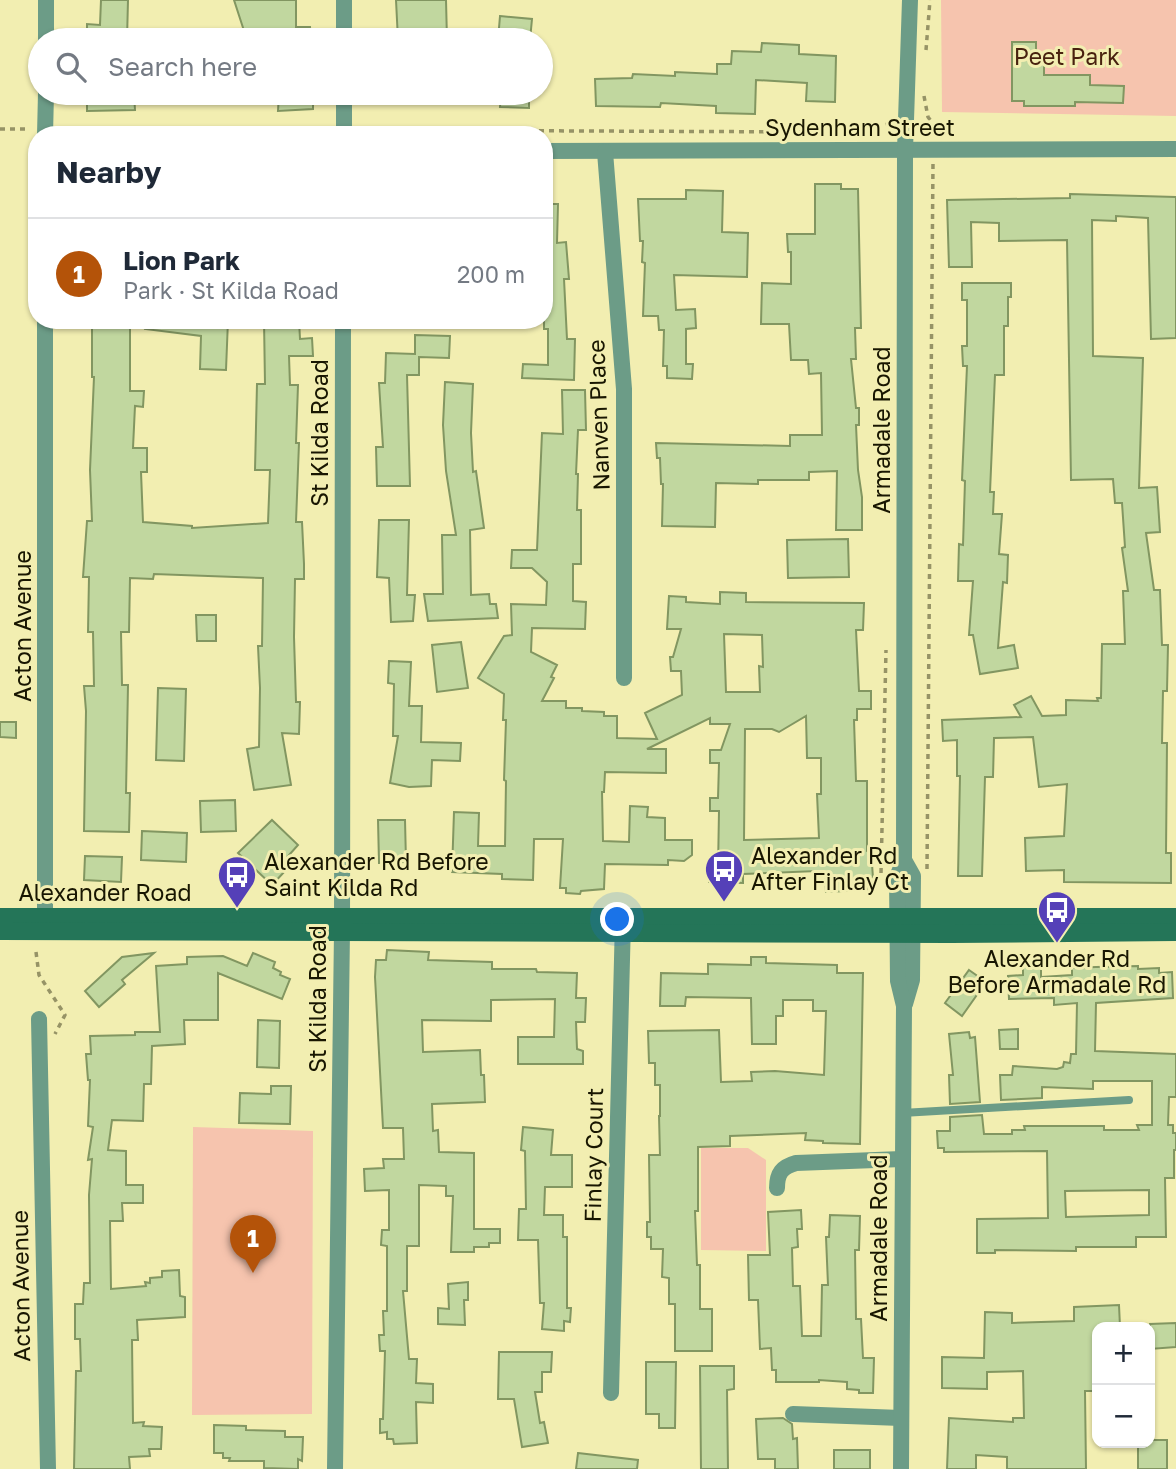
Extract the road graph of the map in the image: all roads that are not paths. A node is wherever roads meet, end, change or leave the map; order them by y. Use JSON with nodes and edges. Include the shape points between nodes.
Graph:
{"nodes":[{"id":1,"x":46,"y":0,"type":"edge"},
{"id":2,"x":344,"y":0,"type":"edge"},
{"id":3,"x":910,"y":0,"type":"edge"},
{"id":4,"x":46,"y":28,"type":"edge"},
{"id":5,"x":344,"y":28,"type":"edge"},
{"id":6,"x":46,"y":105,"type":"edge"},
{"id":7,"x":344,"y":105,"type":"edge"},
{"id":8,"x":45,"y":126,"type":"edge"},
{"id":9,"x":344,"y":126,"type":"edge"},
{"id":10,"x":1176,"y":149,"type":"edge"},
{"id":11,"x":905,"y":150,"type":"junction"},
{"id":12,"x":553,"y":151,"type":"edge"},
{"id":13,"x":605,"y":152,"type":"junction"},
{"id":14,"x":45,"y":329,"type":"edge"},
{"id":15,"x":343,"y":329,"type":"edge"},
{"id":16,"x":624,"y":678,"type":"dead end"},
{"id":17,"x":0,"y":917,"type":"edge"},
{"id":18,"x":1176,"y":917,"type":"edge"},
{"id":19,"x":45,"y":924,"type":"junction"},
{"id":20,"x":905,"y":924,"type":"junction"},
{"id":21,"x":341,"y":925,"type":"junction"},
{"id":22,"x":623,"y":925,"type":"junction"},
{"id":23,"x":0,"y":931,"type":"edge"},
{"id":24,"x":1176,"y":932,"type":"edge"},
{"id":25,"x":39,"y":1019,"type":"dead end"},
{"id":26,"x":1129,"y":1100,"type":"dead end"},
{"id":27,"x":902,"y":1113,"type":"junction"},
{"id":28,"x":902,"y":1159,"type":"junction"},
{"id":29,"x":778,"y":1188,"type":"dead end"},
{"id":30,"x":611,"y":1393,"type":"dead end"},
{"id":31,"x":793,"y":1414,"type":"dead end"},
{"id":32,"x":901,"y":1418,"type":"junction"},
{"id":33,"x":48,"y":1469,"type":"edge"},
{"id":34,"x":335,"y":1469,"type":"edge"},
{"id":35,"x":901,"y":1469,"type":"edge"}],
"edges":[{"from":1,"to":4,"type":"street"},
{"from":2,"to":5,"type":"street"},
{"from":3,"to":11,"type":"street","name":"Armadale Road"},
{"from":6,"to":8,"type":"street"},
{"from":7,"to":9,"type":"street"},
{"from":10,"to":11,"type":"street","name":"Sydenham Street"},
{"from":11,"to":13,"type":"street","name":"Sydenham Street"},
{"from":11,"to":20,"type":"street","name":"Armadale Road","via":[[904,860],[897,877]]},
{"from":12,"to":13,"type":"street","name":"Sydenham Street"},
{"from":13,"to":16,"type":"street","name":"Nanven Place","via":[[624,389]]},
{"from":14,"to":19,"type":"street","name":"Acton Avenue"},
{"from":15,"to":21,"type":"street","name":"St Kilda Road"},
{"from":17,"to":19,"type":"main road","name":"Alexander Road"},
{"from":18,"to":20,"type":"main road","name":"Alexander Road"},
{"from":19,"to":21,"type":"main road","name":"Alexander Road"},
{"from":19,"to":23,"type":"main road","name":"Alexander Road"},
{"from":20,"to":22,"type":"main road","name":"Alexander Road"},
{"from":20,"to":24,"type":"main road","name":"Alexander Road"},
{"from":20,"to":27,"type":"street","name":"Armadale Road","via":[[912,980],[904,1006]]},
{"from":21,"to":22,"type":"main road","name":"Alexander Road"},
{"from":21,"to":34,"type":"street","name":"St Kilda Road"},
{"from":22,"to":30,"type":"street","name":"Finlay Court"},
{"from":25,"to":33,"type":"street","name":"Acton Avenue"},
{"from":26,"to":27,"type":"lane"},
{"from":27,"to":28,"type":"street","name":"Armadale Road"},
{"from":28,"to":29,"type":"street","via":[[796,1163],[780,1171]]},
{"from":28,"to":32,"type":"street","name":"Armadale Road"},
{"from":31,"to":32,"type":"street"},
{"from":32,"to":35,"type":"street","name":"Armadale Road"}]}
